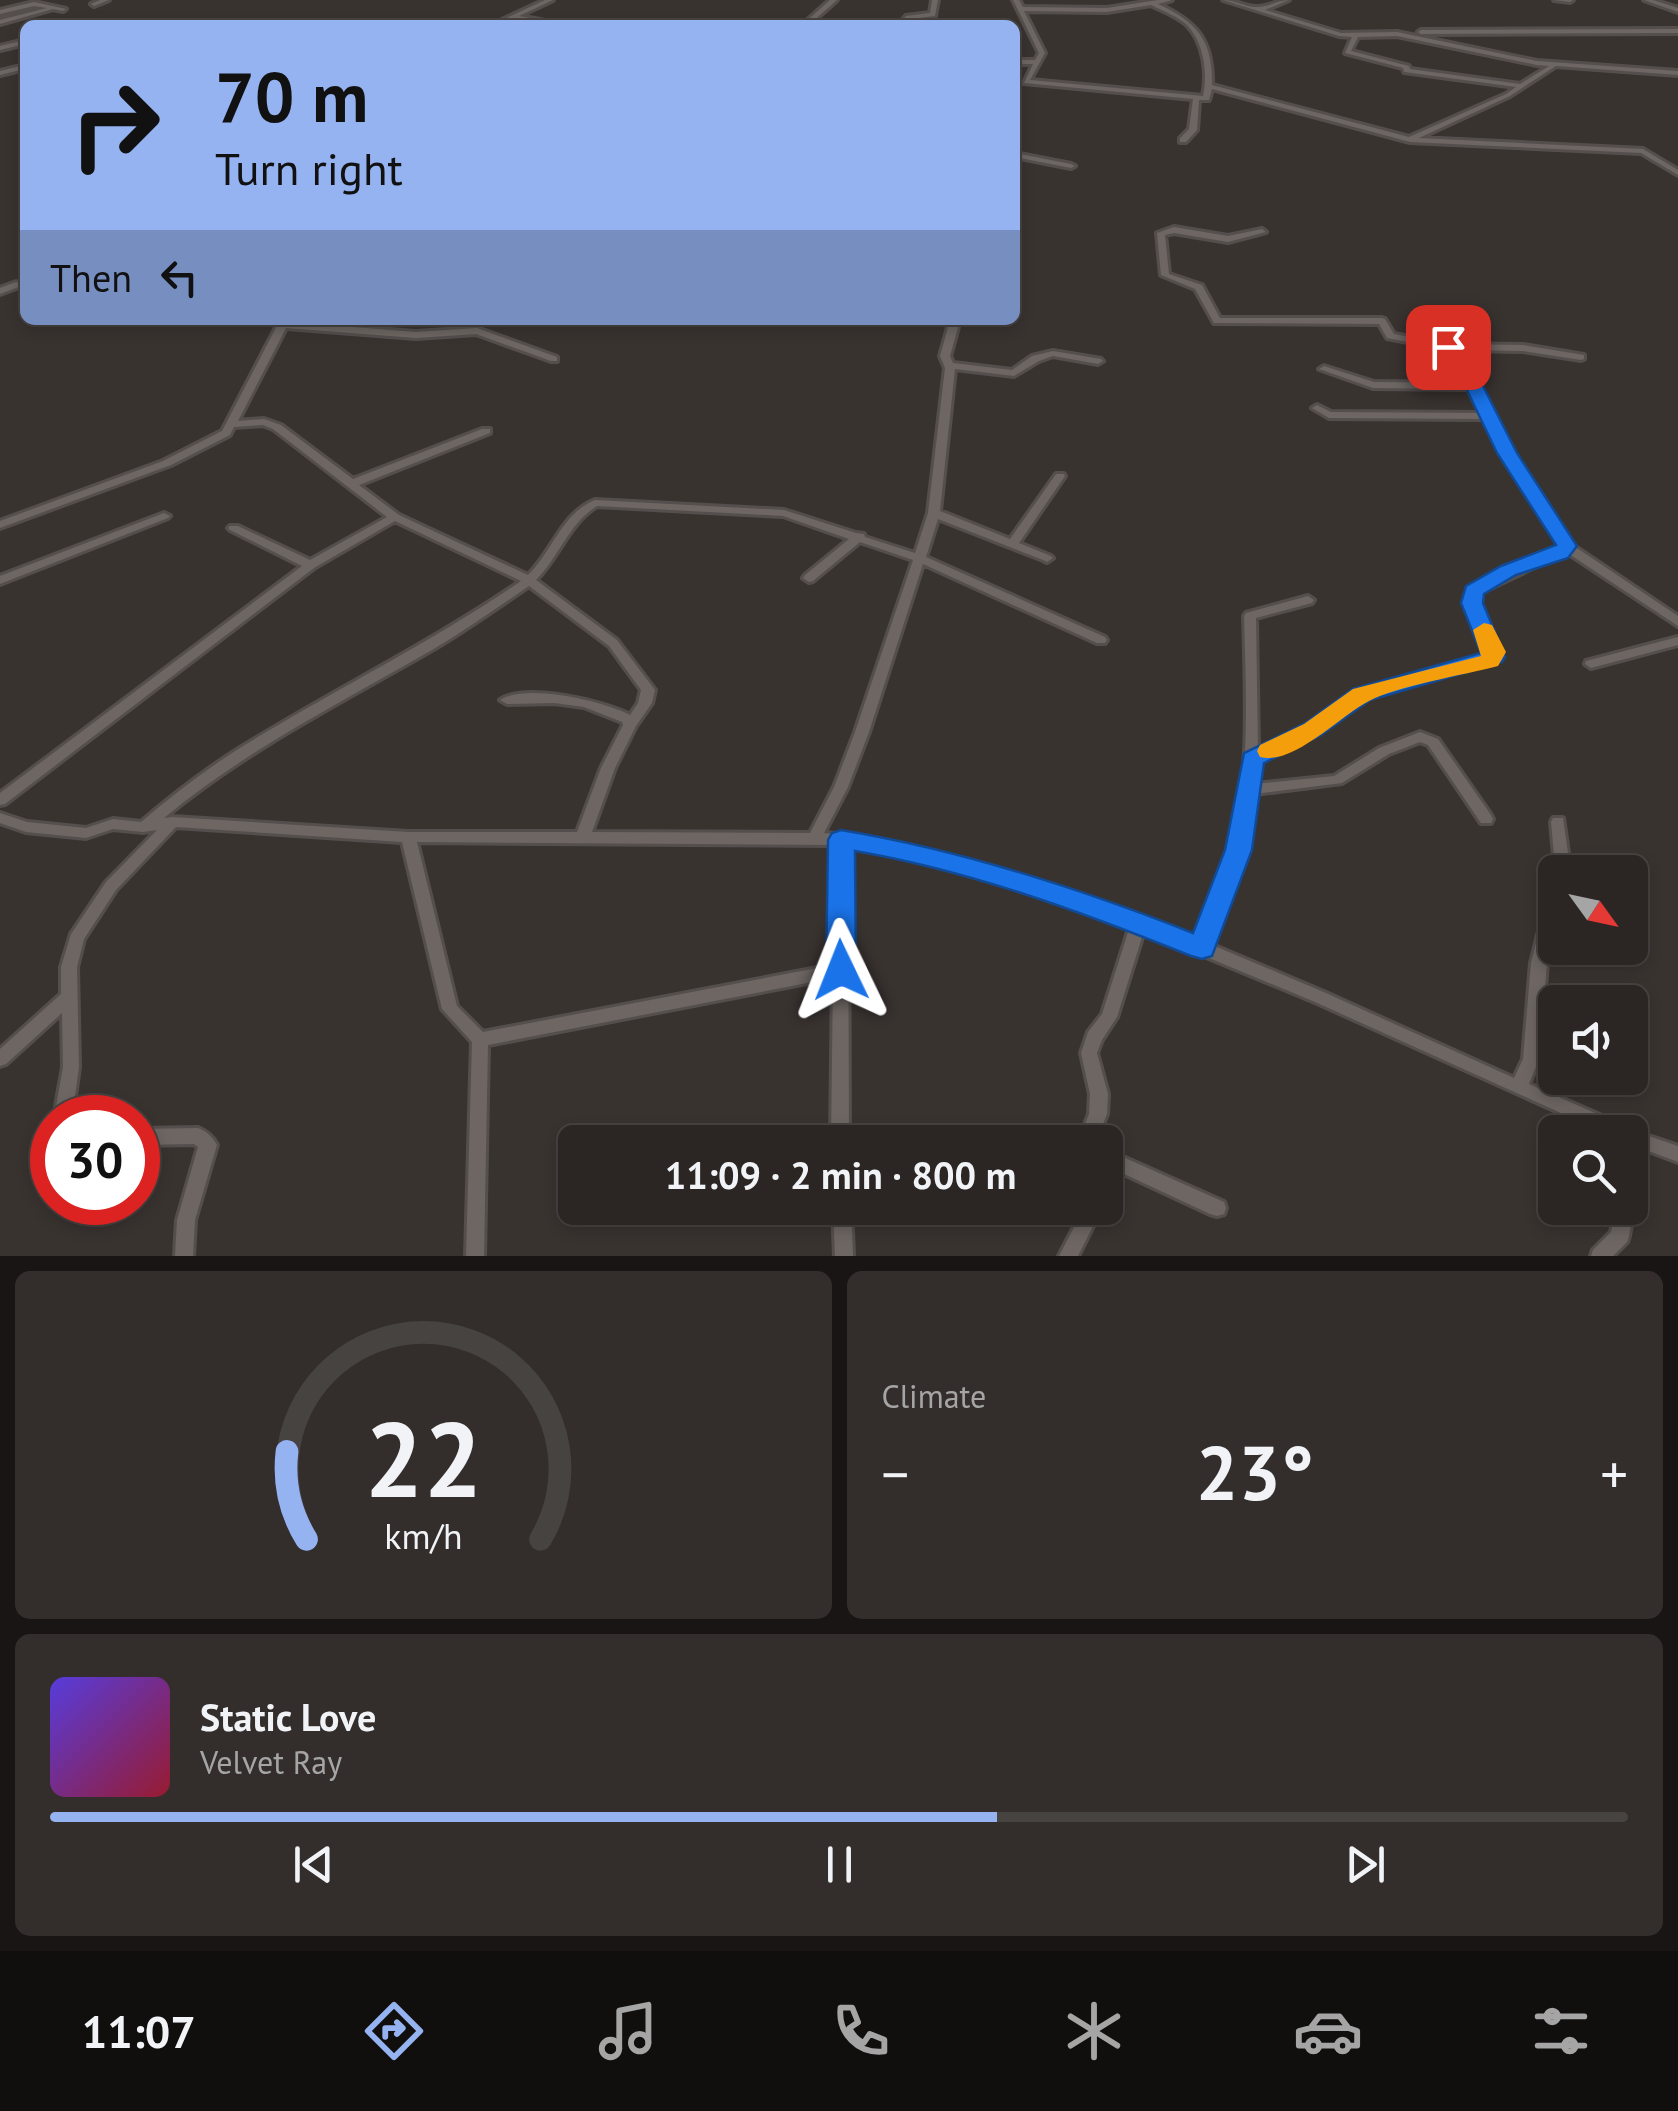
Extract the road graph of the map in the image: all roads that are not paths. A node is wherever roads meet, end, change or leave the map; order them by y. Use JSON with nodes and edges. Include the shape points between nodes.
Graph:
{"nodes":[{"id":1,"x":106,"y":0,"type":"edge"},
{"id":2,"x":550,"y":0,"type":"edge"},
{"id":3,"x":834,"y":0,"type":"edge"},
{"id":4,"x":935,"y":0,"type":"edge"},
{"id":5,"x":1016,"y":0,"type":"edge"},
{"id":6,"x":1169,"y":0,"type":"edge"},
{"id":7,"x":1226,"y":0,"type":"edge"},
{"id":8,"x":1286,"y":0,"type":"edge"},
{"id":9,"x":1557,"y":0,"type":"edge"},
{"id":10,"x":1570,"y":0,"type":"edge"},
{"id":11,"x":1647,"y":0,"type":"edge"},
{"id":12,"x":1152,"y":3,"type":"junction"},
{"id":13,"x":94,"y":4,"type":"dead end"},
{"id":14,"x":1020,"y":9,"type":"junction"},
{"id":15,"x":1258,"y":10,"type":"junction"},
{"id":16,"x":1678,"y":10,"type":"edge"},
{"id":17,"x":0,"y":12,"type":"edge"},
{"id":18,"x":28,"y":14,"type":"junction"},
{"id":19,"x":511,"y":17,"type":"junction"},
{"id":20,"x":54,"y":19,"type":"dead end"},
{"id":21,"x":505,"y":20,"type":"edge"},
{"id":22,"x":530,"y":20,"type":"edge"},
{"id":23,"x":811,"y":20,"type":"edge"},
{"id":24,"x":905,"y":20,"type":"edge"},
{"id":25,"x":0,"y":22,"type":"edge"},
{"id":26,"x":1678,"y":31,"type":"edge"},
{"id":27,"x":1397,"y":34,"type":"junction"},
{"id":28,"x":1355,"y":37,"type":"junction"},
{"id":29,"x":1020,"y":62,"type":"edge"},
{"id":30,"x":1036,"y":62,"type":"junction"},
{"id":31,"x":1555,"y":65,"type":"junction"},
{"id":32,"x":1031,"y":71,"type":"junction"},
{"id":33,"x":1678,"y":73,"type":"edge"},
{"id":34,"x":1020,"y":83,"type":"edge"},
{"id":35,"x":1518,"y":85,"type":"junction"},
{"id":36,"x":1211,"y":88,"type":"junction"},
{"id":37,"x":1196,"y":100,"type":"junction"},
{"id":38,"x":1182,"y":140,"type":"dead end"},
{"id":39,"x":1410,"y":140,"type":"junction"},
{"id":40,"x":1020,"y":156,"type":"edge"},
{"id":41,"x":1071,"y":166,"type":"dead end"},
{"id":42,"x":1678,"y":173,"type":"edge"},
{"id":43,"x":1262,"y":232,"type":"dead end"},
{"id":44,"x":16,"y":284,"type":"dead end"},
{"id":45,"x":0,"y":291,"type":"edge"},
{"id":46,"x":283,"y":325,"type":"edge"},
{"id":47,"x":315,"y":325,"type":"edge"},
{"id":48,"x":954,"y":325,"type":"edge"},
{"id":49,"x":1448,"y":347,"type":"junction"},
{"id":50,"x":1581,"y":357,"type":"dead end"},
{"id":51,"x":554,"y":359,"type":"dead end"},
{"id":52,"x":1098,"y":361,"type":"dead end"},
{"id":53,"x":949,"y":367,"type":"junction"},
{"id":54,"x":1324,"y":369,"type":"dead end"},
{"id":55,"x":1474,"y":386,"type":"junction"},
{"id":56,"x":1318,"y":408,"type":"dead end"},
{"id":57,"x":1490,"y":416,"type":"junction"},
{"id":58,"x":232,"y":424,"type":"junction"},
{"id":59,"x":486,"y":430,"type":"dead end"},
{"id":60,"x":1060,"y":476,"type":"dead end"},
{"id":61,"x":352,"y":484,"type":"junction"},
{"id":62,"x":934,"y":513,"type":"junction"},
{"id":63,"x":164,"y":516,"type":"dead end"},
{"id":64,"x":394,"y":517,"type":"junction"},
{"id":65,"x":0,"y":525,"type":"edge"},
{"id":66,"x":234,"y":528,"type":"dead end"},
{"id":67,"x":860,"y":536,"type":"junction"},
{"id":68,"x":1013,"y":543,"type":"junction"},
{"id":69,"x":1566,"y":546,"type":"junction"},
{"id":70,"x":921,"y":558,"type":"junction"},
{"id":71,"x":1047,"y":558,"type":"dead end"},
{"id":72,"x":310,"y":565,"type":"junction"},
{"id":73,"x":809,"y":578,"type":"dead end"},
{"id":74,"x":0,"y":580,"type":"edge"},
{"id":75,"x":530,"y":581,"type":"junction"},
{"id":76,"x":1308,"y":600,"type":"dead end"},
{"id":77,"x":1678,"y":622,"type":"edge"},
{"id":78,"x":1101,"y":640,"type":"dead end"},
{"id":79,"x":1678,"y":640,"type":"edge"},
{"id":80,"x":1592,"y":664,"type":"dead end"},
{"id":81,"x":507,"y":700,"type":"dead end"},
{"id":82,"x":630,"y":725,"type":"junction"},
{"id":83,"x":1252,"y":759,"type":"junction"},
{"id":84,"x":1250,"y":790,"type":"junction"},
{"id":85,"x":0,"y":800,"type":"edge"},
{"id":86,"x":0,"y":818,"type":"edge"},
{"id":87,"x":1486,"y":819,"type":"dead end"},
{"id":88,"x":173,"y":822,"type":"junction"},
{"id":89,"x":1558,"y":822,"type":"dead end"},
{"id":90,"x":143,"y":828,"type":"junction"},
{"id":91,"x":408,"y":837,"type":"junction"},
{"id":92,"x":582,"y":838,"type":"junction"},
{"id":93,"x":814,"y":838,"type":"junction"},
{"id":94,"x":841,"y":840,"type":"junction"},
{"id":95,"x":1562,"y":855,"type":"edge"},
{"id":96,"x":1139,"y":923,"type":"junction"},
{"id":97,"x":1202,"y":948,"type":"junction"},
{"id":98,"x":1539,"y":965,"type":"edge"},
{"id":99,"x":841,"y":970,"type":"junction"},
{"id":100,"x":70,"y":996,"type":"junction"},
{"id":101,"x":480,"y":1040,"type":"junction"},
{"id":102,"x":0,"y":1059,"type":"edge"},
{"id":103,"x":1520,"y":1087,"type":"junction"},
{"id":104,"x":67,"y":1095,"type":"edge"},
{"id":105,"x":1583,"y":1115,"type":"edge"},
{"id":106,"x":840,"y":1125,"type":"edge"},
{"id":107,"x":1094,"y":1125,"type":"edge"},
{"id":108,"x":160,"y":1137,"type":"edge"},
{"id":109,"x":1648,"y":1143,"type":"edge"},
{"id":110,"x":1678,"y":1154,"type":"edge"},
{"id":111,"x":1123,"y":1165,"type":"edge"},
{"id":112,"x":1216,"y":1208,"type":"dead end"},
{"id":113,"x":843,"y":1225,"type":"edge"},
{"id":114,"x":1085,"y":1225,"type":"edge"},
{"id":115,"x":1622,"y":1225,"type":"edge"},
{"id":116,"x":184,"y":1256,"type":"edge"},
{"id":117,"x":475,"y":1256,"type":"edge"},
{"id":118,"x":844,"y":1256,"type":"edge"},
{"id":119,"x":1068,"y":1256,"type":"edge"},
{"id":120,"x":1600,"y":1256,"type":"edge"}],
"edges":[{"from":1,"to":13,"type":"street"},
{"from":2,"to":19,"type":"street"},
{"from":3,"to":23,"type":"street"},
{"from":4,"to":24,"type":"street","via":[[933,15]]},
{"from":5,"to":14,"type":"street"},
{"from":6,"to":12,"type":"street"},
{"from":7,"to":15,"type":"street"},
{"from":8,"to":15,"type":"street"},
{"from":9,"to":10,"type":"street"},
{"from":11,"to":16,"type":"street"},
{"from":12,"to":14,"type":"street"},
{"from":12,"to":36,"type":"street","via":[[1192,28]]},
{"from":14,"to":30,"type":"street","via":[[1041,48]]},
{"from":15,"to":28,"type":"street"},
{"from":17,"to":18,"type":"street","via":[[34,4],[60,8]]},
{"from":18,"to":20,"type":"street"},
{"from":18,"to":25,"type":"street"},
{"from":19,"to":21,"type":"street"},
{"from":19,"to":22,"type":"street"},
{"from":26,"to":27,"type":"street"},
{"from":27,"to":28,"type":"street"},
{"from":27,"to":31,"type":"street"},
{"from":28,"to":35,"type":"street","via":[[1347,52],[1406,72]]},
{"from":29,"to":30,"type":"street"},
{"from":30,"to":32,"type":"street"},
{"from":31,"to":33,"type":"street"},
{"from":31,"to":35,"type":"street"},
{"from":32,"to":34,"type":"street"},
{"from":32,"to":37,"type":"street","via":[[1024,81],[1034,84]]},
{"from":35,"to":39,"type":"street"},
{"from":36,"to":37,"type":"street"},
{"from":36,"to":39,"type":"street"},
{"from":37,"to":38,"type":"street","via":[[1192,130]]},
{"from":39,"to":42,"type":"street","via":[[1635,149]]},
{"from":40,"to":41,"type":"street"},
{"from":43,"to":49,"type":"street","via":[[1228,240],[1161,233],[1164,275],[1198,287],[1217,321],[1382,321],[1390,336]]},
{"from":44,"to":45,"type":"street"},
{"from":46,"to":58,"type":"street"},
{"from":47,"to":51,"type":"street","via":[[416,335],[478,332]]},
{"from":48,"to":53,"type":"street","via":[[945,356]]},
{"from":49,"to":50,"type":"street"},
{"from":49,"to":55,"type":"street"},
{"from":52,"to":53,"type":"street","via":[[1053,353],[1034,356],[1014,372]]},
{"from":53,"to":62,"type":"street"},
{"from":54,"to":55,"type":"street","via":[[1372,385]]},
{"from":55,"to":57,"type":"street"},
{"from":56,"to":57,"type":"street","via":[[1329,414]]},
{"from":57,"to":69,"type":"street"},
{"from":58,"to":61,"type":"street","via":[[277,426]]},
{"from":58,"to":65,"type":"street","via":[[214,441],[167,463]]},
{"from":59,"to":61,"type":"street"},
{"from":60,"to":68,"type":"street"},
{"from":61,"to":64,"type":"street"},
{"from":62,"to":68,"type":"street"},
{"from":62,"to":70,"type":"street"},
{"from":63,"to":74,"type":"street"},
{"from":64,"to":72,"type":"street"},
{"from":64,"to":75,"type":"street"},
{"from":66,"to":72,"type":"street"},
{"from":67,"to":70,"type":"street"},
{"from":67,"to":73,"type":"street"},
{"from":67,"to":75,"type":"street","via":[[758,510],[595,503],[575,518]]},
{"from":68,"to":71,"type":"street"},
{"from":69,"to":77,"type":"street"},
{"from":69,"to":83,"type":"street","via":[[1474,591],[1472,603],[1494,652],[1490,661],[1362,694],[1312,730]]},
{"from":70,"to":78,"type":"street"},
{"from":70,"to":93,"type":"street","via":[[841,787]]},
{"from":72,"to":85,"type":"street"},
{"from":75,"to":82,"type":"street","via":[[613,643],[648,690]]},
{"from":75,"to":90,"type":"street","via":[[385,674],[238,754]]},
{"from":76,"to":83,"type":"street","via":[[1250,616]]},
{"from":79,"to":80,"type":"street"},
{"from":81,"to":82,"type":"street","via":[[586,703],[620,714]]},
{"from":82,"to":92,"type":"street"},
{"from":83,"to":84,"type":"street"},
{"from":84,"to":87,"type":"street","via":[[1337,780],[1420,737],[1433,742]]},
{"from":84,"to":97,"type":"street","via":[[1238,850]]},
{"from":86,"to":90,"type":"street","via":[[44,830]]},
{"from":88,"to":90,"type":"street"},
{"from":88,"to":91,"type":"street"},
{"from":88,"to":100,"type":"street","via":[[85,922],[72,953]]},
{"from":89,"to":95,"type":"street"},
{"from":91,"to":92,"type":"street"},
{"from":91,"to":101,"type":"street","via":[[450,1009]]},
{"from":92,"to":93,"type":"street"},
{"from":93,"to":94,"type":"street"},
{"from":94,"to":96,"type":"street","via":[[952,862]]},
{"from":94,"to":99,"type":"street"},
{"from":96,"to":97,"type":"street"},
{"from":96,"to":107,"type":"street","via":[[1090,1054],[1099,1094]]},
{"from":97,"to":103,"type":"street"},
{"from":98,"to":103,"type":"street","via":[[1530,1058]]},
{"from":99,"to":101,"type":"street"},
{"from":99,"to":106,"type":"street"},
{"from":100,"to":102,"type":"street"},
{"from":100,"to":104,"type":"street"},
{"from":101,"to":117,"type":"street"},
{"from":103,"to":105,"type":"street"},
{"from":108,"to":116,"type":"street","via":[[188,1136],[208,1145],[186,1220]]},
{"from":109,"to":110,"type":"street"},
{"from":111,"to":112,"type":"street"},
{"from":113,"to":118,"type":"street"},
{"from":114,"to":119,"type":"street"},
{"from":115,"to":120,"type":"street"}]}
